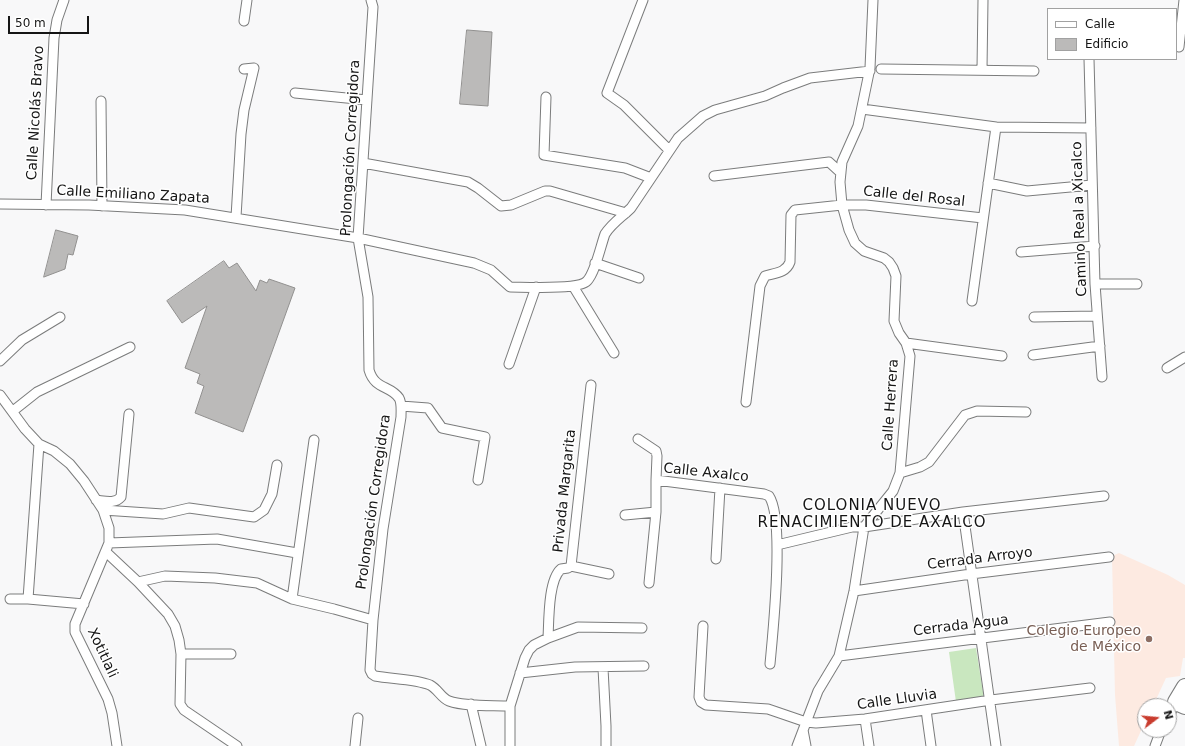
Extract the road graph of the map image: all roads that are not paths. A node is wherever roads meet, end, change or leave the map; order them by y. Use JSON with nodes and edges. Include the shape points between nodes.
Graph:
{"nodes":[{"id":1,"x":64,"y":0,"type":"edge"},
{"id":2,"x":247,"y":0,"type":"edge"},
{"id":3,"x":372,"y":0,"type":"edge"},
{"id":4,"x":643,"y":0,"type":"edge"},
{"id":5,"x":873,"y":0,"type":"edge"},
{"id":6,"x":983,"y":0,"type":"edge"},
{"id":7,"x":1184,"y":0,"type":"edge"},
{"id":8,"x":244,"y":21,"type":"dead end"},
{"id":9,"x":1180,"y":47,"type":"edge"},
{"id":10,"x":1089,"y":60,"type":"edge"},
{"id":11,"x":881,"y":69,"type":"dead end"},
{"id":12,"x":982,"y":69,"type":"junction"},
{"id":13,"x":244,"y":70,"type":"dead end"},
{"id":14,"x":870,"y":71,"type":"junction"},
{"id":15,"x":1034,"y":71,"type":"dead end"},
{"id":16,"x":295,"y":92,"type":"dead end"},
{"id":17,"x":546,"y":97,"type":"dead end"},
{"id":18,"x":367,"y":100,"type":"junction"},
{"id":19,"x":101,"y":101,"type":"dead end"},
{"id":20,"x":862,"y":109,"type":"junction"},
{"id":21,"x":996,"y":127,"type":"junction"},
{"id":22,"x":1091,"y":128,"type":"junction"},
{"id":23,"x":670,"y":150,"type":"junction"},
{"id":24,"x":363,"y":163,"type":"junction"},
{"id":25,"x":841,"y":173,"type":"junction"},
{"id":26,"x":714,"y":176,"type":"dead end"},
{"id":27,"x":651,"y":178,"type":"junction"},
{"id":28,"x":988,"y":183,"type":"junction"},
{"id":29,"x":1092,"y":185,"type":"junction"},
{"id":30,"x":0,"y":204,"type":"edge"},
{"id":31,"x":46,"y":204,"type":"junction"},
{"id":32,"x":842,"y":205,"type":"junction"},
{"id":33,"x":102,"y":206,"type":"junction"},
{"id":34,"x":626,"y":213,"type":"junction"},
{"id":35,"x":236,"y":217,"type":"junction"},
{"id":36,"x":983,"y":218,"type":"junction"},
{"id":37,"x":358,"y":238,"type":"junction"},
{"id":38,"x":1095,"y":246,"type":"junction"},
{"id":39,"x":1021,"y":252,"type":"dead end"},
{"id":40,"x":595,"y":263,"type":"junction"},
{"id":41,"x":639,"y":278,"type":"dead end"},
{"id":42,"x":1095,"y":284,"type":"junction"},
{"id":43,"x":1137,"y":284,"type":"dead end"},
{"id":44,"x":573,"y":286,"type":"junction"},
{"id":45,"x":536,"y":287,"type":"junction"},
{"id":46,"x":972,"y":301,"type":"dead end"},
{"id":47,"x":1034,"y":316,"type":"dead end"},
{"id":48,"x":1097,"y":316,"type":"junction"},
{"id":49,"x":60,"y":317,"type":"dead end"},
{"id":50,"x":906,"y":343,"type":"junction"},
{"id":51,"x":1100,"y":346,"type":"junction"},
{"id":52,"x":130,"y":347,"type":"dead end"},
{"id":53,"x":614,"y":353,"type":"dead end"},
{"id":54,"x":1033,"y":355,"type":"dead end"},
{"id":55,"x":1002,"y":356,"type":"dead end"},
{"id":56,"x":1185,"y":357,"type":"edge"},
{"id":57,"x":0,"y":361,"type":"edge"},
{"id":58,"x":509,"y":364,"type":"dead end"},
{"id":59,"x":1167,"y":368,"type":"dead end"},
{"id":60,"x":1102,"y":377,"type":"dead end"},
{"id":61,"x":591,"y":385,"type":"dead end"},
{"id":62,"x":0,"y":395,"type":"edge"},
{"id":63,"x":746,"y":402,"type":"dead end"},
{"id":64,"x":401,"y":406,"type":"junction"},
{"id":65,"x":13,"y":411,"type":"junction"},
{"id":66,"x":1026,"y":412,"type":"dead end"},
{"id":67,"x":129,"y":414,"type":"dead end"},
{"id":68,"x":638,"y":439,"type":"dead end"},
{"id":69,"x":314,"y":440,"type":"dead end"},
{"id":70,"x":39,"y":444,"type":"junction"},
{"id":71,"x":277,"y":464,"type":"dead end"},
{"id":72,"x":900,"y":473,"type":"junction"},
{"id":73,"x":478,"y":480,"type":"dead end"},
{"id":74,"x":656,"y":480,"type":"junction"},
{"id":75,"x":720,"y":488,"type":"junction"},
{"id":76,"x":1104,"y":496,"type":"dead end"},
{"id":77,"x":96,"y":500,"type":"junction"},
{"id":78,"x":103,"y":510,"type":"junction"},
{"id":79,"x":656,"y":512,"type":"junction"},
{"id":80,"x":963,"y":512,"type":"junction"},
{"id":81,"x":625,"y":515,"type":"dead end"},
{"id":82,"x":864,"y":527,"type":"junction"},
{"id":83,"x":777,"y":545,"type":"junction"},
{"id":84,"x":108,"y":548,"type":"junction"},
{"id":85,"x":297,"y":553,"type":"junction"},
{"id":86,"x":1109,"y":557,"type":"dead end"},
{"id":87,"x":716,"y":559,"type":"dead end"},
{"id":88,"x":571,"y":566,"type":"junction"},
{"id":89,"x":609,"y":574,"type":"dead end"},
{"id":90,"x":971,"y":574,"type":"junction"},
{"id":91,"x":138,"y":582,"type":"junction"},
{"id":92,"x":649,"y":583,"type":"dead end"},
{"id":93,"x":854,"y":591,"type":"junction"},
{"id":94,"x":10,"y":599,"type":"dead end"},
{"id":95,"x":28,"y":599,"type":"junction"},
{"id":96,"x":292,"y":600,"type":"junction"},
{"id":97,"x":84,"y":604,"type":"junction"},
{"id":98,"x":373,"y":620,"type":"junction"},
{"id":99,"x":1110,"y":622,"type":"dead end"},
{"id":100,"x":703,"y":626,"type":"dead end"},
{"id":101,"x":642,"y":628,"type":"dead end"},
{"id":102,"x":548,"y":638,"type":"junction"},
{"id":103,"x":981,"y":638,"type":"junction"},
{"id":104,"x":181,"y":654,"type":"junction"},
{"id":105,"x":231,"y":654,"type":"dead end"},
{"id":106,"x":839,"y":656,"type":"junction"},
{"id":107,"x":770,"y":664,"type":"dead end"},
{"id":108,"x":644,"y":666,"type":"dead end"},
{"id":109,"x":603,"y":668,"type":"junction"},
{"id":110,"x":520,"y":673,"type":"junction"},
{"id":111,"x":1185,"y":687,"type":"edge"},
{"id":112,"x":1090,"y":688,"type":"dead end"},
{"id":113,"x":991,"y":700,"type":"junction"},
{"id":114,"x":471,"y":704,"type":"junction"},
{"id":115,"x":510,"y":706,"type":"junction"},
{"id":116,"x":1177,"y":708,"type":"edge"},
{"id":117,"x":926,"y":710,"type":"junction"},
{"id":118,"x":358,"y":718,"type":"dead end"},
{"id":119,"x":865,"y":719,"type":"junction"},
{"id":120,"x":804,"y":725,"type":"junction"},
{"id":121,"x":117,"y":746,"type":"edge"},
{"id":122,"x":237,"y":746,"type":"edge"},
{"id":123,"x":356,"y":746,"type":"edge"},
{"id":124,"x":481,"y":746,"type":"edge"},
{"id":125,"x":510,"y":746,"type":"edge"},
{"id":126,"x":606,"y":746,"type":"edge"},
{"id":127,"x":797,"y":746,"type":"edge"},
{"id":128,"x":806,"y":746,"type":"edge"},
{"id":129,"x":869,"y":746,"type":"edge"},
{"id":130,"x":931,"y":746,"type":"edge"},
{"id":131,"x":996,"y":746,"type":"edge"}],
"edges":[{"from":1,"to":31,"type":"street","name":"Calle Nicolás Bravo","via":[[54,38]]},
{"from":2,"to":8,"type":"street"},
{"from":3,"to":18,"type":"street","name":"Prolongación Corregidora"},
{"from":4,"to":23,"type":"street","via":[[607,93],[624,105]]},
{"from":5,"to":14,"type":"street","name":"Calle Herrera"},
{"from":6,"to":12,"type":"street"},
{"from":7,"to":9,"type":"street"},
{"from":10,"to":22,"type":"street","name":"Camino Real a Xicalco"},
{"from":11,"to":12,"type":"street"},
{"from":12,"to":15,"type":"street"},
{"from":13,"to":35,"type":"street","via":[[254,68],[240,134]]},
{"from":14,"to":20,"type":"street","name":"Calle Herrera"},
{"from":14,"to":23,"type":"street","via":[[810,78],[764,96],[715,110],[703,116],[678,138]]},
{"from":16,"to":18,"type":"street"},
{"from":17,"to":27,"type":"street","via":[[544,155],[626,168]]},
{"from":18,"to":24,"type":"street","name":"Prolongación Corregidora"},
{"from":19,"to":33,"type":"street"},
{"from":20,"to":21,"type":"street"},
{"from":20,"to":25,"type":"street","name":"Calle Herrera","via":[[858,126],[842,162]]},
{"from":21,"to":22,"type":"street"},
{"from":21,"to":28,"type":"street"},
{"from":22,"to":29,"type":"street","name":"Camino Real a Xicalco"},
{"from":23,"to":27,"type":"street"},
{"from":24,"to":34,"type":"street","via":[[468,182],[501,206],[550,191]]},
{"from":24,"to":37,"type":"street","name":"Prolongación Corregidora"},
{"from":25,"to":26,"type":"street","via":[[829,162]]},
{"from":25,"to":32,"type":"street","name":"Calle Herrera"},
{"from":27,"to":34,"type":"street"},
{"from":28,"to":29,"type":"street","via":[[1027,191]]},
{"from":28,"to":36,"type":"street"},
{"from":29,"to":38,"type":"street","name":"Camino Real a Xicalco"},
{"from":30,"to":31,"type":"street","name":"Calle Emiliano Zapata"},
{"from":31,"to":33,"type":"street","name":"Calle Emiliano Zapata"},
{"from":32,"to":36,"type":"street","name":"Calle del Rosal","via":[[866,205]]},
{"from":32,"to":50,"type":"street","name":"Calle Herrera","via":[[855,243],[864,252],[884,258],[893,268],[896,276],[894,321]]},
{"from":32,"to":63,"type":"street","name":"Calle del Rosal","via":[[799,209],[791,215],[788,267],[784,271],[765,276],[760,286]]},
{"from":33,"to":35,"type":"street","name":"Calle Emiliano Zapata","via":[[185,210]]},
{"from":34,"to":40,"type":"street","via":[[605,234]]},
{"from":35,"to":37,"type":"street","name":"Calle Emiliano Zapata"},
{"from":36,"to":46,"type":"street"},
{"from":37,"to":45,"type":"street","name":"Calle Emiliano Zapata","via":[[474,263],[491,270],[510,287]]},
{"from":37,"to":64,"type":"street","name":"Prolongación Corregidora","via":[[368,297],[369,370],[376,383],[395,394]]},
{"from":38,"to":39,"type":"street"},
{"from":38,"to":42,"type":"street","name":"Camino Real a Xicalco"},
{"from":40,"to":41,"type":"street"},
{"from":40,"to":44,"type":"street","via":[[586,282]]},
{"from":42,"to":43,"type":"street"},
{"from":42,"to":48,"type":"street","name":"Camino Real a Xicalco"},
{"from":44,"to":45,"type":"street"},
{"from":44,"to":53,"type":"street"},
{"from":45,"to":58,"type":"street"},
{"from":47,"to":48,"type":"street"},
{"from":48,"to":51,"type":"street","name":"Camino Real a Xicalco"},
{"from":49,"to":57,"type":"street","via":[[22,340]]},
{"from":50,"to":55,"type":"street"},
{"from":50,"to":72,"type":"street","name":"Calle Herrera","via":[[910,356]]},
{"from":51,"to":54,"type":"street"},
{"from":51,"to":60,"type":"street","name":"Camino Real a Xicalco"},
{"from":52,"to":65,"type":"street","via":[[37,392]]},
{"from":56,"to":59,"type":"street"},
{"from":61,"to":88,"type":"street","name":"Privada Margarita"},
{"from":62,"to":65,"type":"street"},
{"from":64,"to":73,"type":"street","via":[[428,408],[442,428],[485,437]]},
{"from":64,"to":98,"type":"street","name":"Prolongación Corregidora"},
{"from":65,"to":70,"type":"street"},
{"from":66,"to":72,"type":"street","via":[[977,411],[965,415],[929,462]]},
{"from":67,"to":77,"type":"street","via":[[121,497],[114,502]]},
{"from":68,"to":74,"type":"street","via":[[656,452]]},
{"from":69,"to":85,"type":"street"},
{"from":70,"to":77,"type":"street","via":[[54,451],[70,464]]},
{"from":70,"to":95,"type":"street"},
{"from":71,"to":78,"type":"street","via":[[272,494],[264,510],[254,517],[189,508],[163,514]]},
{"from":72,"to":82,"type":"street","name":"Calle Herrera","via":[[893,491]]},
{"from":74,"to":75,"type":"street","name":"Calle Axalco"},
{"from":74,"to":79,"type":"street","name":"Calle Axalco"},
{"from":75,"to":83,"type":"street","name":"Calle Axalco","via":[[769,496],[774,508]]},
{"from":75,"to":87,"type":"street"},
{"from":76,"to":80,"type":"street"},
{"from":77,"to":78,"type":"street"},
{"from":78,"to":84,"type":"street","via":[[109,528]]},
{"from":79,"to":81,"type":"street"},
{"from":79,"to":92,"type":"street","name":"Calle Axalco"},
{"from":80,"to":82,"type":"street"},
{"from":80,"to":90,"type":"street"},
{"from":82,"to":83,"type":"street","via":[[852,527]]},
{"from":82,"to":93,"type":"street","name":"Calle Herrera"},
{"from":83,"to":107,"type":"street","via":[[775,615]]},
{"from":84,"to":85,"type":"street","via":[[218,539]]},
{"from":84,"to":91,"type":"street"},
{"from":84,"to":97,"type":"street","name":"Xotitlali"},
{"from":85,"to":96,"type":"street"},
{"from":86,"to":90,"type":"street","name":"Cerrada Arroyo"},
{"from":88,"to":89,"type":"street"},
{"from":88,"to":102,"type":"street","name":"Privada Margarita","via":[[561,569],[556,575],[552,588]]},
{"from":90,"to":93,"type":"street","name":"Cerrada Arroyo"},
{"from":90,"to":103,"type":"street"},
{"from":91,"to":96,"type":"street","via":[[164,576],[215,578],[257,583]]},
{"from":91,"to":104,"type":"street","via":[[168,614],[175,626]]},
{"from":93,"to":106,"type":"street","name":"Calle Herrera"},
{"from":94,"to":95,"type":"street"},
{"from":95,"to":97,"type":"street"},
{"from":96,"to":98,"type":"street"},
{"from":97,"to":121,"type":"street","name":"Xotitlali","via":[[75,624],[75,632],[108,699]]},
{"from":98,"to":114,"type":"street","name":"Prolongación Corregidora","via":[[370,666],[372,674],[422,683],[431,686],[450,701]]},
{"from":99,"to":103,"type":"street","name":"Cerrada Agua"},
{"from":100,"to":120,"type":"street","name":"Calle Lluvia","via":[[699,697],[701,702],[706,705],[768,710]]},
{"from":101,"to":102,"type":"street","via":[[578,627]]},
{"from":102,"to":110,"type":"street","via":[[529,650]]},
{"from":103,"to":106,"type":"street","name":"Cerrada Agua"},
{"from":103,"to":113,"type":"street"},
{"from":104,"to":105,"type":"street"},
{"from":104,"to":122,"type":"street","via":[[180,704],[184,710]]},
{"from":106,"to":120,"type":"street","name":"Calle Herrera","via":[[818,691]]},
{"from":108,"to":109,"type":"street"},
{"from":109,"to":110,"type":"street","via":[[575,667]]},
{"from":109,"to":126,"type":"street"},
{"from":110,"to":115,"type":"street"},
{"from":111,"to":116,"type":"highway"},
{"from":112,"to":113,"type":"street","name":"Calle Lluvia"},
{"from":113,"to":117,"type":"street","name":"Calle Lluvia"},
{"from":113,"to":131,"type":"street"},
{"from":114,"to":115,"type":"street","name":"Prolongación Corregidora"},
{"from":114,"to":124,"type":"street"},
{"from":115,"to":125,"type":"street"},
{"from":117,"to":119,"type":"street","name":"Calle Lluvia"},
{"from":117,"to":130,"type":"street"},
{"from":118,"to":123,"type":"street"},
{"from":119,"to":120,"type":"street","name":"Calle Lluvia"},
{"from":119,"to":129,"type":"street"},
{"from":120,"to":127,"type":"street","name":"Calle Herrera"},
{"from":120,"to":128,"type":"street"}]}
